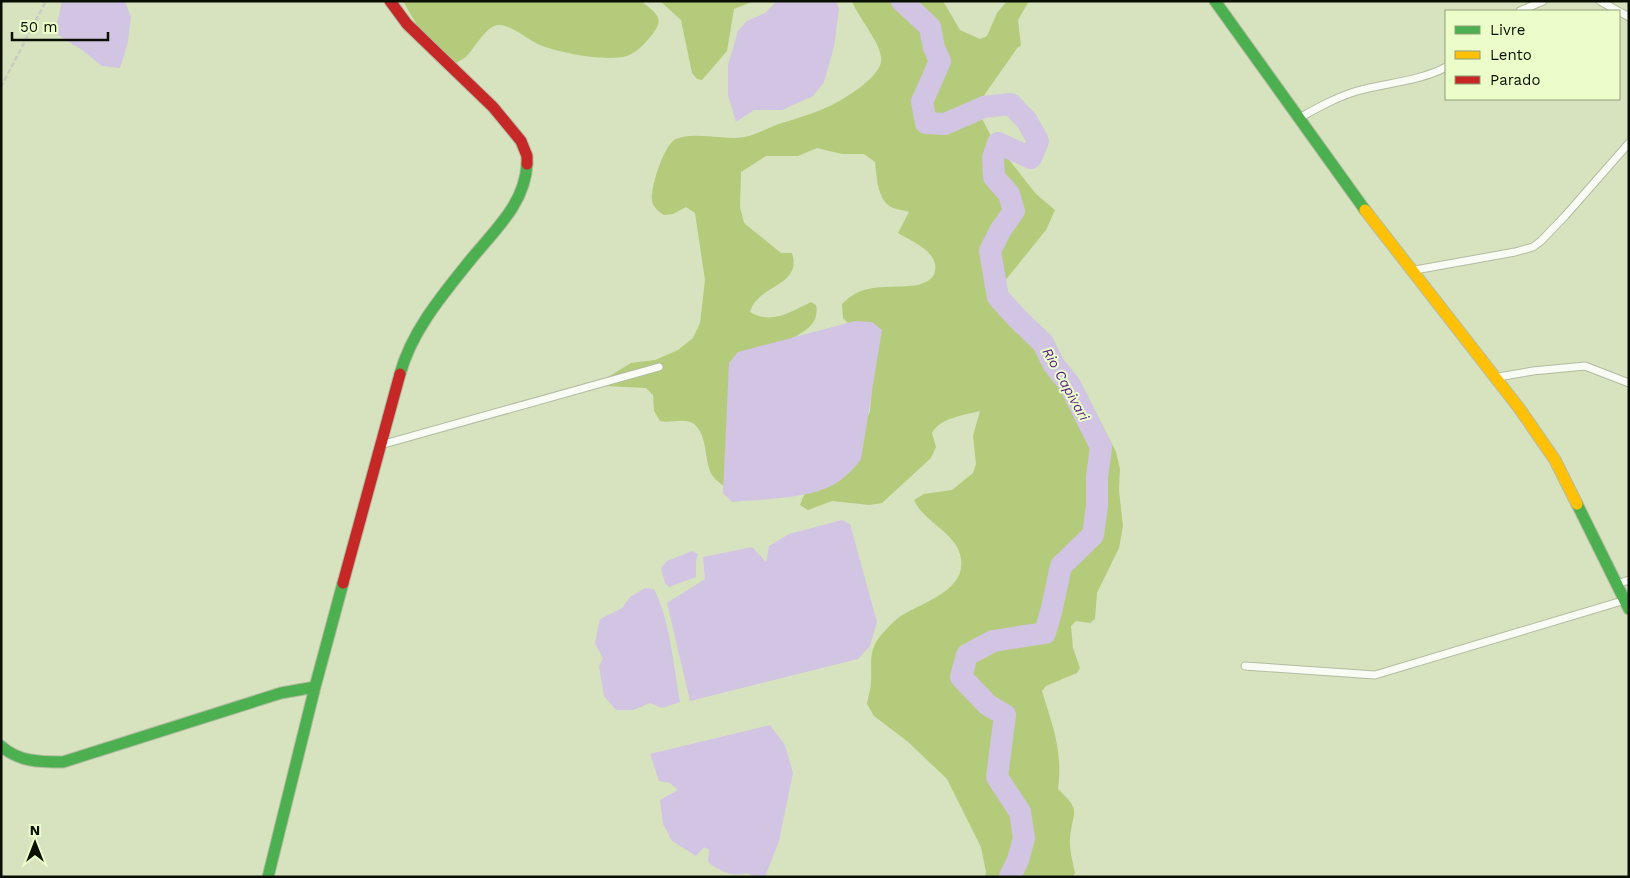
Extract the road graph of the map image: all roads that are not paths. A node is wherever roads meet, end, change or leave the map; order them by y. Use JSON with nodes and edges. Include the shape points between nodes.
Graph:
{"nodes":[{"id":1,"x":390,"y":1,"type":"edge"},
{"id":2,"x":1215,"y":1,"type":"edge"},
{"id":3,"x":1543,"y":1,"type":"edge"},
{"id":4,"x":1600,"y":1,"type":"edge"},
{"id":5,"x":1522,"y":10,"type":"edge"},
{"id":6,"x":1616,"y":10,"type":"edge"},
{"id":7,"x":1445,"y":67,"type":"edge"},
{"id":8,"x":1299,"y":119,"type":"junction"},
{"id":9,"x":1629,"y":143,"type":"edge"},
{"id":10,"x":1412,"y":270,"type":"junction"},
{"id":11,"x":659,"y":367,"type":"dead end"},
{"id":12,"x":1496,"y":378,"type":"junction"},
{"id":13,"x":1629,"y":383,"type":"edge"},
{"id":14,"x":381,"y":445,"type":"junction"},
{"id":15,"x":1629,"y":580,"type":"edge"},
{"id":16,"x":1617,"y":584,"type":"junction"},
{"id":17,"x":1627,"y":605,"type":"edge"},
{"id":18,"x":1244,"y":666,"type":"dead end"},
{"id":19,"x":315,"y":687,"type":"junction"},
{"id":20,"x":1,"y":746,"type":"edge"},
{"id":21,"x":268,"y":877,"type":"edge"}],
"edges":[{"from":1,"to":14,"type":"main road","via":[[406,24],[493,107],[520,141],[527,156],[526,179],[515,206],[454,280],[420,326],[405,354]]},
{"from":2,"to":8,"type":"main road"},
{"from":3,"to":5,"type":"lane"},
{"from":4,"to":6,"type":"lane"},
{"from":7,"to":8,"type":"lane","via":[[1330,100]]},
{"from":8,"to":10,"type":"main road"},
{"from":9,"to":10,"type":"lane","via":[[1566,216],[1532,247]]},
{"from":10,"to":12,"type":"main road"},
{"from":11,"to":14,"type":"lane"},
{"from":12,"to":13,"type":"lane","via":[[1585,366]]},
{"from":12,"to":16,"type":"main road","via":[[1555,460]]},
{"from":14,"to":19,"type":"main road"},
{"from":15,"to":16,"type":"lane"},
{"from":16,"to":17,"type":"main road"},
{"from":17,"to":18,"type":"lane","via":[[1376,675]]},
{"from":19,"to":20,"type":"main road","via":[[248,703],[63,762],[33,763],[7,753]]},
{"from":19,"to":21,"type":"main road"}]}
